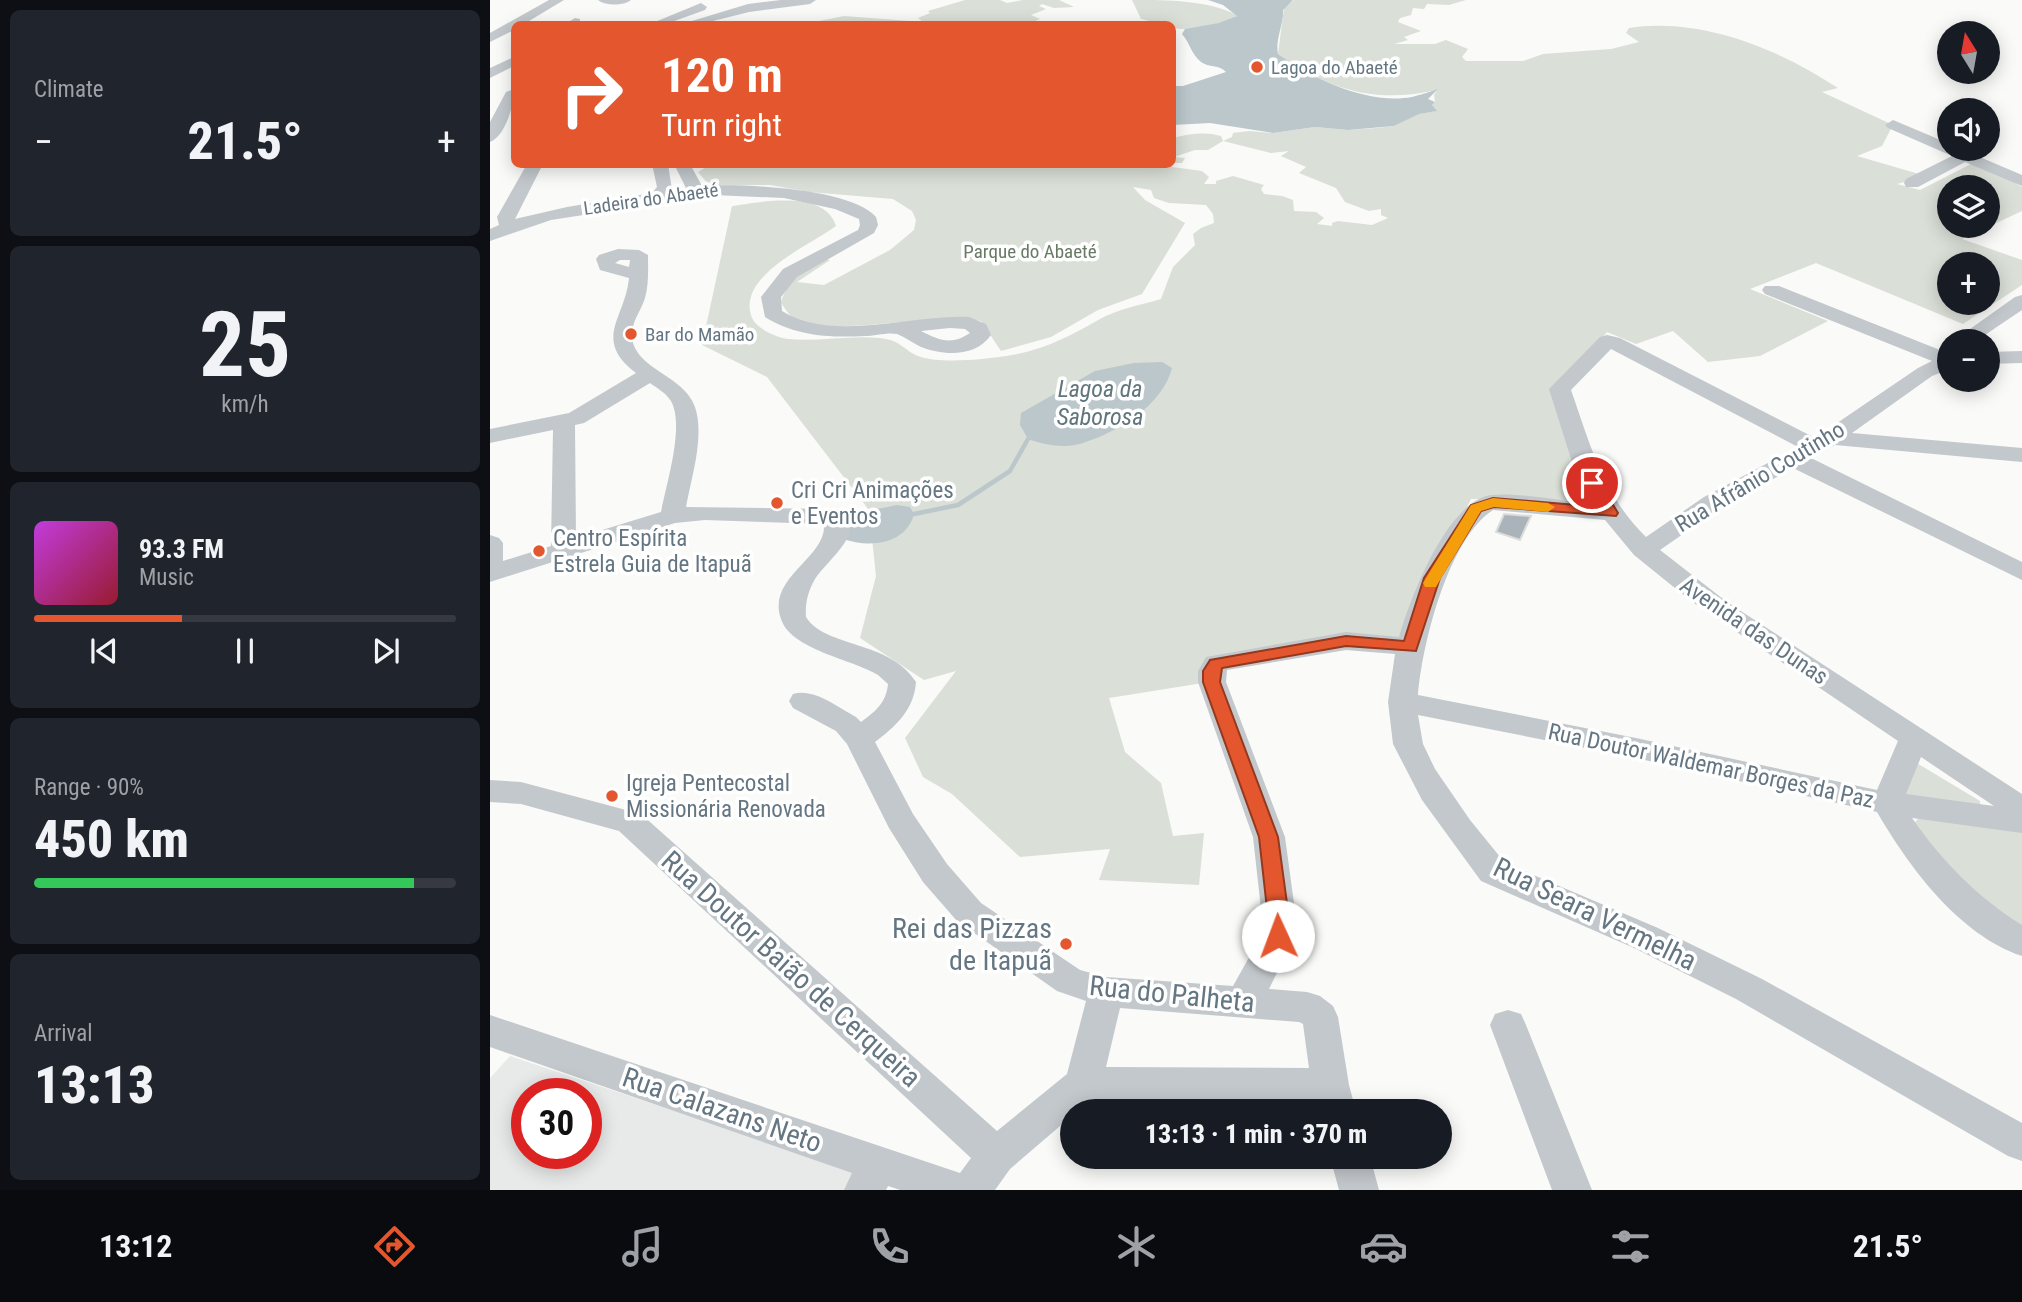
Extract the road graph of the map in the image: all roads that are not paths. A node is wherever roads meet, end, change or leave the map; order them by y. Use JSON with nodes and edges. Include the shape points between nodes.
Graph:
{"nodes":[{"id":1,"x":558,"y":0,"type":"edge"},
{"id":2,"x":625,"y":0,"type":"edge"},
{"id":3,"x":713,"y":0,"type":"edge"},
{"id":4,"x":810,"y":0,"type":"edge"},
{"id":5,"x":607,"y":1,"type":"edge"},
{"id":6,"x":701,"y":7,"type":"junction"},
{"id":7,"x":522,"y":21,"type":"edge"},
{"id":8,"x":664,"y":21,"type":"edge"},
{"id":9,"x":690,"y":21,"type":"edge"},
{"id":10,"x":699,"y":21,"type":"edge"},
{"id":11,"x":511,"y":27,"type":"edge"},
{"id":12,"x":490,"y":38,"type":"edge"},
{"id":13,"x":511,"y":63,"type":"edge"},
{"id":14,"x":490,"y":74,"type":"edge"},
{"id":15,"x":511,"y":95,"type":"edge"},
{"id":16,"x":502,"y":116,"type":"edge"},
{"id":17,"x":1893,"y":125,"type":"dead end"},
{"id":18,"x":490,"y":137,"type":"edge"},
{"id":19,"x":1937,"y":144,"type":"edge"},
{"id":20,"x":1955,"y":161,"type":"edge"},
{"id":21,"x":1976,"y":161,"type":"edge"},
{"id":22,"x":532,"y":168,"type":"edge"},
{"id":23,"x":661,"y":168,"type":"edge"},
{"id":24,"x":684,"y":168,"type":"edge"},
{"id":25,"x":2022,"y":181,"type":"edge"},
{"id":26,"x":1912,"y":183,"type":"dead end"},
{"id":27,"x":696,"y":190,"type":"junction"},
{"id":28,"x":660,"y":194,"type":"junction"},
{"id":29,"x":508,"y":227,"type":"junction"},
{"id":30,"x":490,"y":236,"type":"edge"},
{"id":31,"x":638,"y":275,"type":"dead end"},
{"id":32,"x":1772,"y":290,"type":"dead end"},
{"id":33,"x":2022,"y":301,"type":"edge"},
{"id":34,"x":898,"y":327,"type":"dead end"},
{"id":35,"x":1981,"y":329,"type":"edge"},
{"id":36,"x":1937,"y":356,"type":"edge"},
{"id":37,"x":2022,"y":357,"type":"edge"},
{"id":38,"x":2000,"y":358,"type":"edge"},
{"id":39,"x":1937,"y":366,"type":"edge"},
{"id":40,"x":651,"y":373,"type":"junction"},
{"id":41,"x":564,"y":422,"type":"junction"},
{"id":42,"x":490,"y":436,"type":"edge"},
{"id":43,"x":1812,"y":447,"type":"junction"},
{"id":44,"x":2022,"y":455,"type":"edge"},
{"id":45,"x":1611,"y":513,"type":"junction"},
{"id":46,"x":672,"y":516,"type":"junction"},
{"id":47,"x":490,"y":543,"type":"edge"},
{"id":48,"x":564,"y":550,"type":"junction"},
{"id":49,"x":1643,"y":550,"type":"junction"},
{"id":50,"x":2022,"y":572,"type":"edge"},
{"id":51,"x":491,"y":574,"type":"edge"},
{"id":52,"x":1410,"y":647,"type":"junction"},
{"id":53,"x":803,"y":701,"type":"dead end"},
{"id":54,"x":1402,"y":702,"type":"junction"},
{"id":55,"x":1914,"y":738,"type":"junction"},
{"id":56,"x":859,"y":739,"type":"junction"},
{"id":57,"x":490,"y":791,"type":"edge"},
{"id":58,"x":1887,"y":803,"type":"junction"},
{"id":59,"x":2022,"y":809,"type":"edge"},
{"id":60,"x":2022,"y":821,"type":"edge"},
{"id":61,"x":2022,"y":942,"type":"edge"},
{"id":62,"x":1106,"y":992,"type":"junction"},
{"id":63,"x":1243,"y":1002,"type":"junction"},
{"id":64,"x":1508,"y":1025,"type":"dead end"},
{"id":65,"x":490,"y":1031,"type":"edge"},
{"id":66,"x":1083,"y":1083,"type":"junction"},
{"id":67,"x":1334,"y":1098,"type":"edge"},
{"id":68,"x":2022,"y":1143,"type":"edge"},
{"id":69,"x":996,"y":1156,"type":"junction"},
{"id":70,"x":1353,"y":1169,"type":"edge"},
{"id":71,"x":872,"y":1177,"type":"edge"},
{"id":72,"x":954,"y":1190,"type":"edge"},
{"id":73,"x":972,"y":1190,"type":"edge"},
{"id":74,"x":1359,"y":1190,"type":"edge"},
{"id":75,"x":1572,"y":1190,"type":"edge"}],
"edges":[{"from":1,"to":7,"type":"street"},
{"from":2,"to":5,"type":"street"},
{"from":3,"to":6,"type":"street"},
{"from":4,"to":10,"type":"street","via":[[748,8]]},
{"from":6,"to":8,"type":"street"},
{"from":6,"to":9,"type":"street"},
{"from":11,"to":12,"type":"street"},
{"from":13,"to":14,"type":"street"},
{"from":15,"to":16,"type":"street"},
{"from":16,"to":18,"type":"street"},
{"from":17,"to":19,"type":"street"},
{"from":20,"to":26,"type":"street"},
{"from":21,"to":25,"type":"street"},
{"from":22,"to":29,"type":"street","via":[[510,194]]},
{"from":23,"to":28,"type":"street","via":[[666,184]]},
{"from":24,"to":27,"type":"street"},
{"from":27,"to":28,"type":"street","name":"Ladeira do Abaeté"},
{"from":27,"to":34,"type":"street","name":"Ladeira do Abaeté","via":[[775,190],[857,210],[867,217],[865,233],[790,273],[771,297],[772,313],[787,324],[813,330]]},
{"from":28,"to":29,"type":"street","name":"Ladeira do Abaeté"},
{"from":29,"to":30,"type":"street","name":"Ladeira do Abaeté"},
{"from":31,"to":40,"type":"street","via":[[621,340],[631,359]]},
{"from":32,"to":36,"type":"street"},
{"from":33,"to":35,"type":"street"},
{"from":37,"to":38,"type":"street"},
{"from":39,"to":43,"type":"street","name":"Rua Afrânio Coutinho"},
{"from":40,"to":41,"type":"street"},
{"from":40,"to":46,"type":"street","via":[[678,395],[685,407],[681,472]]},
{"from":41,"to":42,"type":"street"},
{"from":41,"to":48,"type":"street"},
{"from":43,"to":44,"type":"street"},
{"from":43,"to":45,"type":"street","name":"Avenida das Dunas","via":[[1610,341],[1560,389],[1592,483]]},
{"from":43,"to":49,"type":"street","name":"Rua Afrânio Coutinho","via":[[1713,502]]},
{"from":43,"to":50,"type":"street","via":[[1940,539]]},
{"from":45,"to":49,"type":"street","name":"Avenida das Dunas"},
{"from":45,"to":52,"type":"street","name":"Rua Seara Vermelha","via":[[1493,502],[1476,508],[1432,578]]},
{"from":46,"to":48,"type":"street"},
{"from":46,"to":56,"type":"street","via":[[815,515],[836,520],[836,538],[806,574],[792,602],[792,617],[819,639],[886,666],[902,682],[902,698],[891,713]]},
{"from":47,"to":51,"type":"street"},
{"from":48,"to":51,"type":"street"},
{"from":49,"to":55,"type":"street","name":"Avenida das Dunas","via":[[1718,608]]},
{"from":52,"to":54,"type":"street","name":"Rua Seara Vermelha"},
{"from":52,"to":63,"type":"street","via":[[1346,641],[1216,663],[1212,671],[1212,682],[1269,837],[1279,918],[1273,949]]},
{"from":53,"to":56,"type":"street","name":"Rua do Palheta","via":[[846,724]]},
{"from":54,"to":58,"type":"street","name":"Rua Doutor Waldemar Borges da Paz"},
{"from":54,"to":68,"type":"street","name":"Rua Seara Vermelha","via":[[1408,745],[1427,780],[1493,872],[1646,938],[1749,989]]},
{"from":55,"to":58,"type":"street"},
{"from":55,"to":59,"type":"street","name":"Avenida das Dunas"},
{"from":56,"to":62,"type":"street","name":"Rua do Palheta","via":[[900,820],[935,873],[970,912],[1069,981]]},
{"from":57,"to":69,"type":"street","name":"Rua Doutor Baião de Cerqueira","via":[[521,793],[630,822]]},
{"from":58,"to":60,"type":"street","name":"Rua Doutor Waldemar Borges da Paz"},
{"from":58,"to":61,"type":"street","via":[[1931,869],[1977,912]]},
{"from":62,"to":63,"type":"street","name":"Rua do Palheta"},
{"from":62,"to":66,"type":"street"},
{"from":63,"to":67,"type":"street","name":"Rua do Palheta","via":[[1315,1010]]},
{"from":64,"to":75,"type":"street"},
{"from":65,"to":71,"type":"street","name":"Rua Calazans Neto"},
{"from":66,"to":67,"type":"street"},
{"from":66,"to":69,"type":"street"},
{"from":69,"to":73,"type":"street"},
{"from":70,"to":74,"type":"street"},
{"from":71,"to":72,"type":"street","name":"Rua Calazans Neto"}]}
